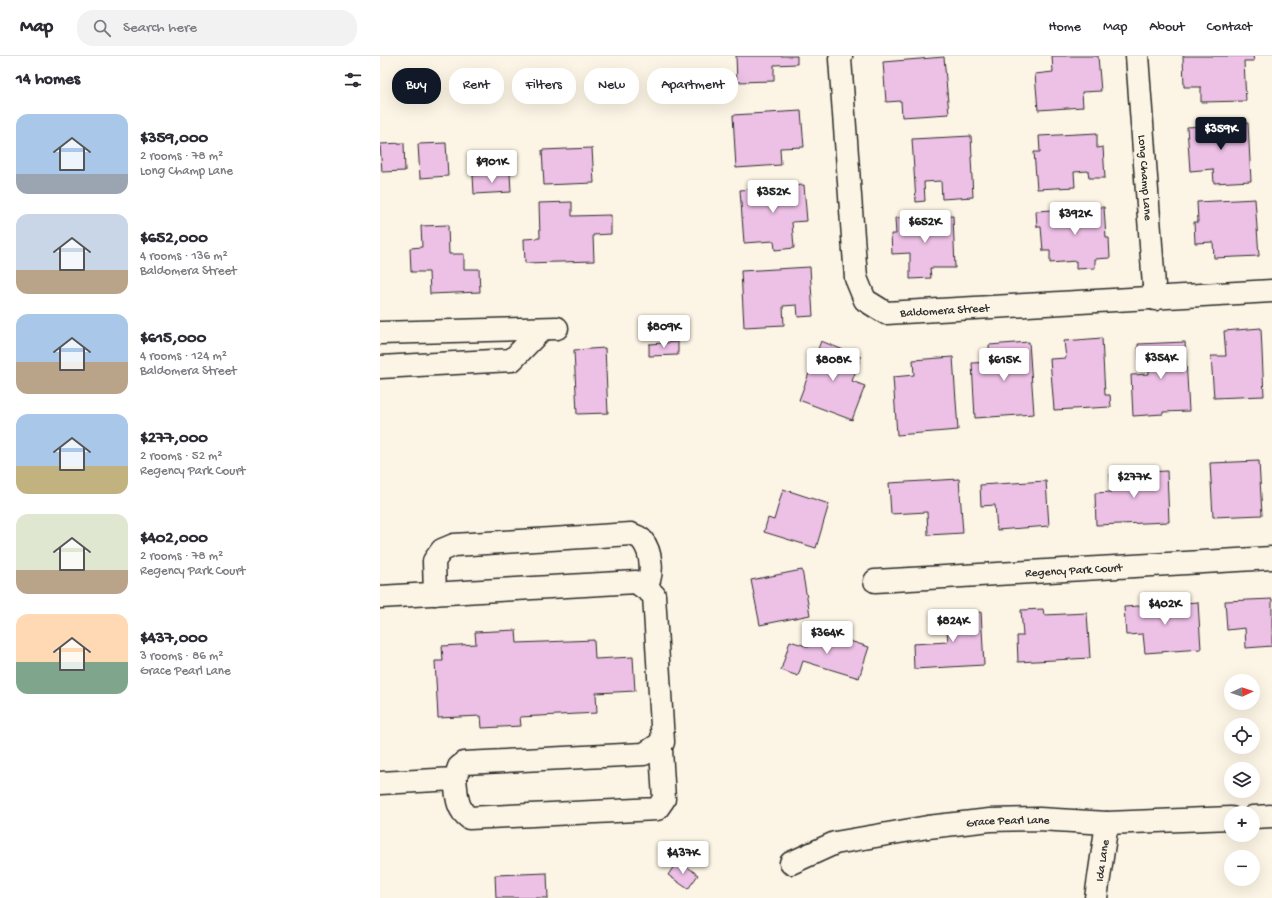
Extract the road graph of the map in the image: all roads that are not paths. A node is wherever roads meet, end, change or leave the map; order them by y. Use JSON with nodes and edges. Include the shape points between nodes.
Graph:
{"nodes":[{"id":1,"x":1137,"y":56,"type":"edge"},
{"id":2,"x":840,"y":57,"type":"edge"},
{"id":3,"x":1272,"y":291,"type":"edge"},
{"id":4,"x":1154,"y":299,"type":"junction"},
{"id":5,"x":380,"y":332,"type":"edge"},
{"id":6,"x":380,"y":367,"type":"edge"},
{"id":7,"x":1272,"y":558,"type":"edge"},
{"id":8,"x":875,"y":582,"type":"dead end"},
{"id":9,"x":645,"y":588,"type":"junction"},
{"id":10,"x":435,"y":594,"type":"junction"},
{"id":11,"x":380,"y":597,"type":"edge"},
{"id":12,"x":658,"y":745,"type":"junction"},
{"id":13,"x":455,"y":779,"type":"junction"},
{"id":14,"x":380,"y":783,"type":"edge"},
{"id":15,"x":1272,"y":816,"type":"edge"},
{"id":16,"x":1260,"y":817,"type":"edge"},
{"id":17,"x":1224,"y":818,"type":"edge"},
{"id":18,"x":1107,"y":823,"type":"junction"},
{"id":19,"x":791,"y":863,"type":"dead end"},
{"id":20,"x":1096,"y":898,"type":"edge"}],
"edges":[{"from":1,"to":4,"type":"street","name":"Long Champ Lane"},
{"from":2,"to":4,"type":"street","name":"Baldomera Street","via":[[856,278],[866,300],[886,313]]},
{"from":3,"to":4,"type":"street","name":"Baldomera Street"},
{"from":5,"to":6,"type":"street","via":[[550,328],[512,360]]},
{"from":7,"to":8,"type":"street","name":"Regency Park Court"},
{"from":9,"to":10,"type":"street","via":[[636,582]]},
{"from":9,"to":10,"type":"street","via":[[649,582],[648,549],[642,539],[631,534],[454,545],[442,550],[434,561]]},
{"from":9,"to":12,"type":"street","via":[[654,595],[663,742]]},
{"from":10,"to":11,"type":"street"},
{"from":12,"to":13,"type":"street","via":[[644,754],[464,763],[459,767]]},
{"from":12,"to":13,"type":"street","via":[[661,750],[664,799],[657,809],[469,818],[463,814],[459,806]]},
{"from":13,"to":14,"type":"street"},
{"from":15,"to":16,"type":"street"},
{"from":17,"to":18,"type":"street","name":"Grace Pearl Lane"},
{"from":18,"to":19,"type":"street","name":"Grace Pearl Lane","via":[[1032,819],[928,826],[835,843]]},
{"from":18,"to":20,"type":"street","name":"Ida Lane"}]}
